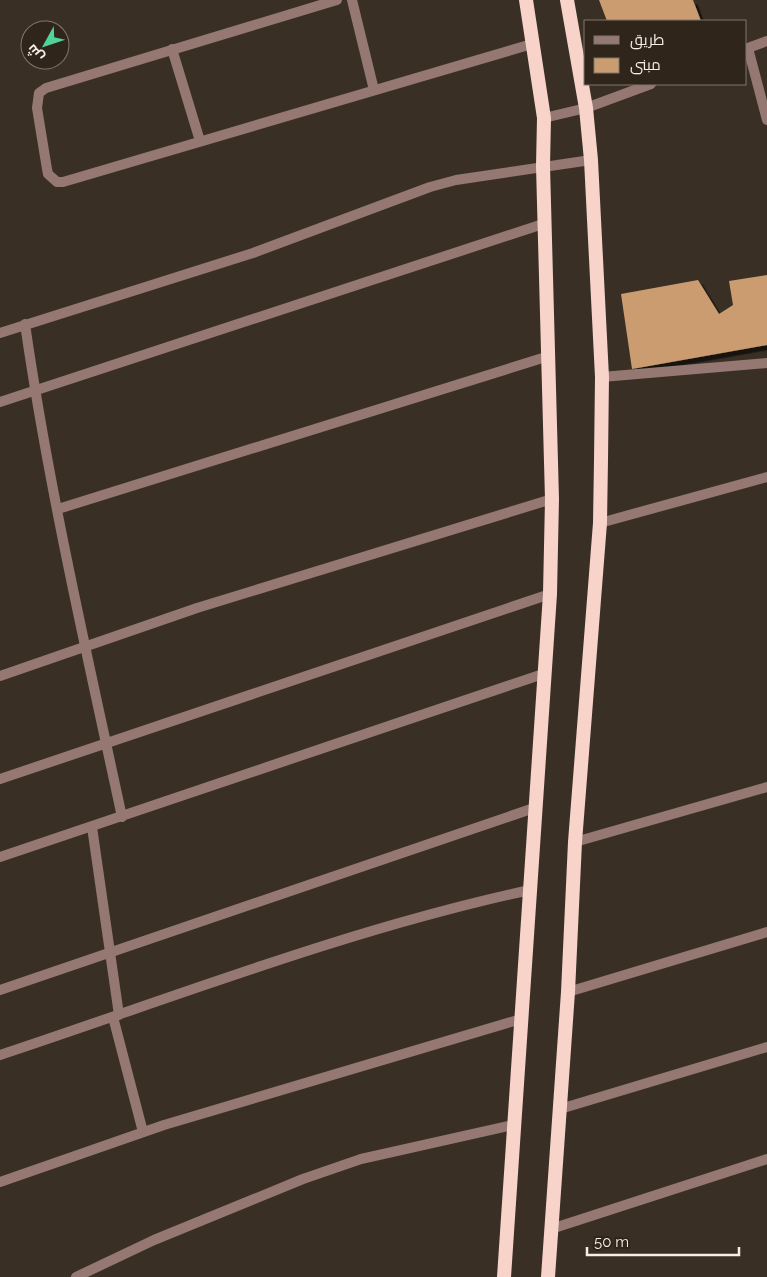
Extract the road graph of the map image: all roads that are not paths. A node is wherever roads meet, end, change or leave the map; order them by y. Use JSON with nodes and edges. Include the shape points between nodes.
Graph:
{"nodes":[{"id":1,"x":337,"y":0,"type":"edge"},
{"id":2,"x":352,"y":0,"type":"edge"},
{"id":3,"x":526,"y":0,"type":"edge"},
{"id":4,"x":567,"y":0,"type":"edge"},
{"id":5,"x":767,"y":41,"type":"edge"},
{"id":6,"x":532,"y":44,"type":"junction"},
{"id":7,"x":747,"y":48,"type":"edge"},
{"id":8,"x":172,"y":49,"type":"junction"},
{"id":9,"x":648,"y":85,"type":"edge"},
{"id":10,"x":374,"y":90,"type":"junction"},
{"id":11,"x":586,"y":108,"type":"junction"},
{"id":12,"x":544,"y":118,"type":"junction"},
{"id":13,"x":767,"y":120,"type":"edge"},
{"id":14,"x":200,"y":141,"type":"junction"},
{"id":15,"x":591,"y":160,"type":"junction"},
{"id":16,"x":543,"y":166,"type":"junction"},
{"id":17,"x":546,"y":224,"type":"junction"},
{"id":18,"x":26,"y":324,"type":"junction"},
{"id":19,"x":0,"y":332,"type":"edge"},
{"id":20,"x":549,"y":356,"type":"junction"},
{"id":21,"x":767,"y":363,"type":"edge"},
{"id":22,"x":602,"y":377,"type":"junction"},
{"id":23,"x":35,"y":390,"type":"junction"},
{"id":24,"x":0,"y":402,"type":"edge"},
{"id":25,"x":767,"y":477,"type":"edge"},
{"id":26,"x":552,"y":499,"type":"junction"},
{"id":27,"x":58,"y":509,"type":"junction"},
{"id":28,"x":600,"y":523,"type":"junction"},
{"id":29,"x":550,"y":594,"type":"junction"},
{"id":30,"x":85,"y":646,"type":"junction"},
{"id":31,"x":546,"y":673,"type":"junction"},
{"id":32,"x":0,"y":676,"type":"edge"},
{"id":33,"x":107,"y":745,"type":"junction"},
{"id":34,"x":0,"y":779,"type":"edge"},
{"id":35,"x":767,"y":787,"type":"edge"},
{"id":36,"x":537,"y":807,"type":"junction"},
{"id":37,"x":122,"y":817,"type":"junction"},
{"id":38,"x":92,"y":827,"type":"junction"},
{"id":39,"x":575,"y":842,"type":"junction"},
{"id":40,"x":0,"y":857,"type":"edge"},
{"id":41,"x":530,"y":890,"type":"junction"},
{"id":42,"x":767,"y":932,"type":"edge"},
{"id":43,"x":110,"y":952,"type":"junction"},
{"id":44,"x":0,"y":990,"type":"edge"},
{"id":45,"x":568,"y":992,"type":"junction"},
{"id":46,"x":116,"y":1016,"type":"junction"},
{"id":47,"x":522,"y":1019,"type":"junction"},
{"id":48,"x":767,"y":1047,"type":"edge"},
{"id":49,"x":0,"y":1055,"type":"edge"},
{"id":50,"x":560,"y":1109,"type":"junction"},
{"id":51,"x":513,"y":1125,"type":"junction"},
{"id":52,"x":143,"y":1132,"type":"junction"},
{"id":53,"x":767,"y":1159,"type":"edge"},
{"id":54,"x":0,"y":1182,"type":"edge"},
{"id":55,"x":551,"y":1229,"type":"junction"},
{"id":56,"x":76,"y":1277,"type":"edge"},
{"id":57,"x":504,"y":1277,"type":"edge"},
{"id":58,"x":548,"y":1277,"type":"edge"}],
"edges":[{"from":1,"to":8,"type":"street"},
{"from":2,"to":10,"type":"street"},
{"from":3,"to":6,"type":"highway"},
{"from":4,"to":11,"type":"highway"},
{"from":5,"to":7,"type":"street"},
{"from":6,"to":10,"type":"street"},
{"from":6,"to":12,"type":"highway"},
{"from":7,"to":13,"type":"street"},
{"from":8,"to":14,"type":"street"},
{"from":8,"to":14,"type":"street","via":[[55,84],[39,94],[37,108],[48,174],[57,182],[63,182]]},
{"from":9,"to":11,"type":"street"},
{"from":10,"to":14,"type":"street"},
{"from":11,"to":12,"type":"street"},
{"from":11,"to":15,"type":"highway"},
{"from":12,"to":16,"type":"highway"},
{"from":15,"to":16,"type":"street"},
{"from":15,"to":22,"type":"highway"},
{"from":16,"to":17,"type":"highway"},
{"from":16,"to":18,"type":"street","via":[[430,187],[253,253]]},
{"from":17,"to":20,"type":"highway"},
{"from":17,"to":23,"type":"street"},
{"from":18,"to":19,"type":"street"},
{"from":18,"to":23,"type":"street"},
{"from":20,"to":26,"type":"highway"},
{"from":20,"to":27,"type":"street"},
{"from":21,"to":22,"type":"street"},
{"from":22,"to":28,"type":"highway"},
{"from":23,"to":24,"type":"street"},
{"from":23,"to":27,"type":"street"},
{"from":25,"to":28,"type":"street"},
{"from":26,"to":29,"type":"highway"},
{"from":26,"to":30,"type":"street","via":[[197,608]]},
{"from":27,"to":30,"type":"street"},
{"from":28,"to":39,"type":"highway"},
{"from":29,"to":31,"type":"highway"},
{"from":29,"to":33,"type":"street"},
{"from":30,"to":32,"type":"street"},
{"from":30,"to":33,"type":"street"},
{"from":31,"to":36,"type":"highway"},
{"from":31,"to":37,"type":"street"},
{"from":33,"to":34,"type":"street"},
{"from":33,"to":37,"type":"street"},
{"from":35,"to":39,"type":"street"},
{"from":36,"to":41,"type":"highway"},
{"from":36,"to":43,"type":"street"},
{"from":37,"to":38,"type":"street"},
{"from":38,"to":40,"type":"street"},
{"from":38,"to":43,"type":"street"},
{"from":39,"to":45,"type":"highway"},
{"from":41,"to":46,"type":"street","via":[[460,905],[369,931]]},
{"from":41,"to":47,"type":"highway"},
{"from":42,"to":45,"type":"street"},
{"from":43,"to":44,"type":"street"},
{"from":43,"to":46,"type":"street"},
{"from":45,"to":50,"type":"highway"},
{"from":46,"to":49,"type":"street"},
{"from":46,"to":52,"type":"street"},
{"from":47,"to":51,"type":"highway"},
{"from":47,"to":52,"type":"street"},
{"from":48,"to":50,"type":"street"},
{"from":50,"to":55,"type":"highway"},
{"from":51,"to":56,"type":"street","via":[[361,1159],[319,1173],[154,1240]]},
{"from":51,"to":57,"type":"highway"},
{"from":52,"to":54,"type":"street"},
{"from":53,"to":55,"type":"street"},
{"from":55,"to":58,"type":"highway"}]}
